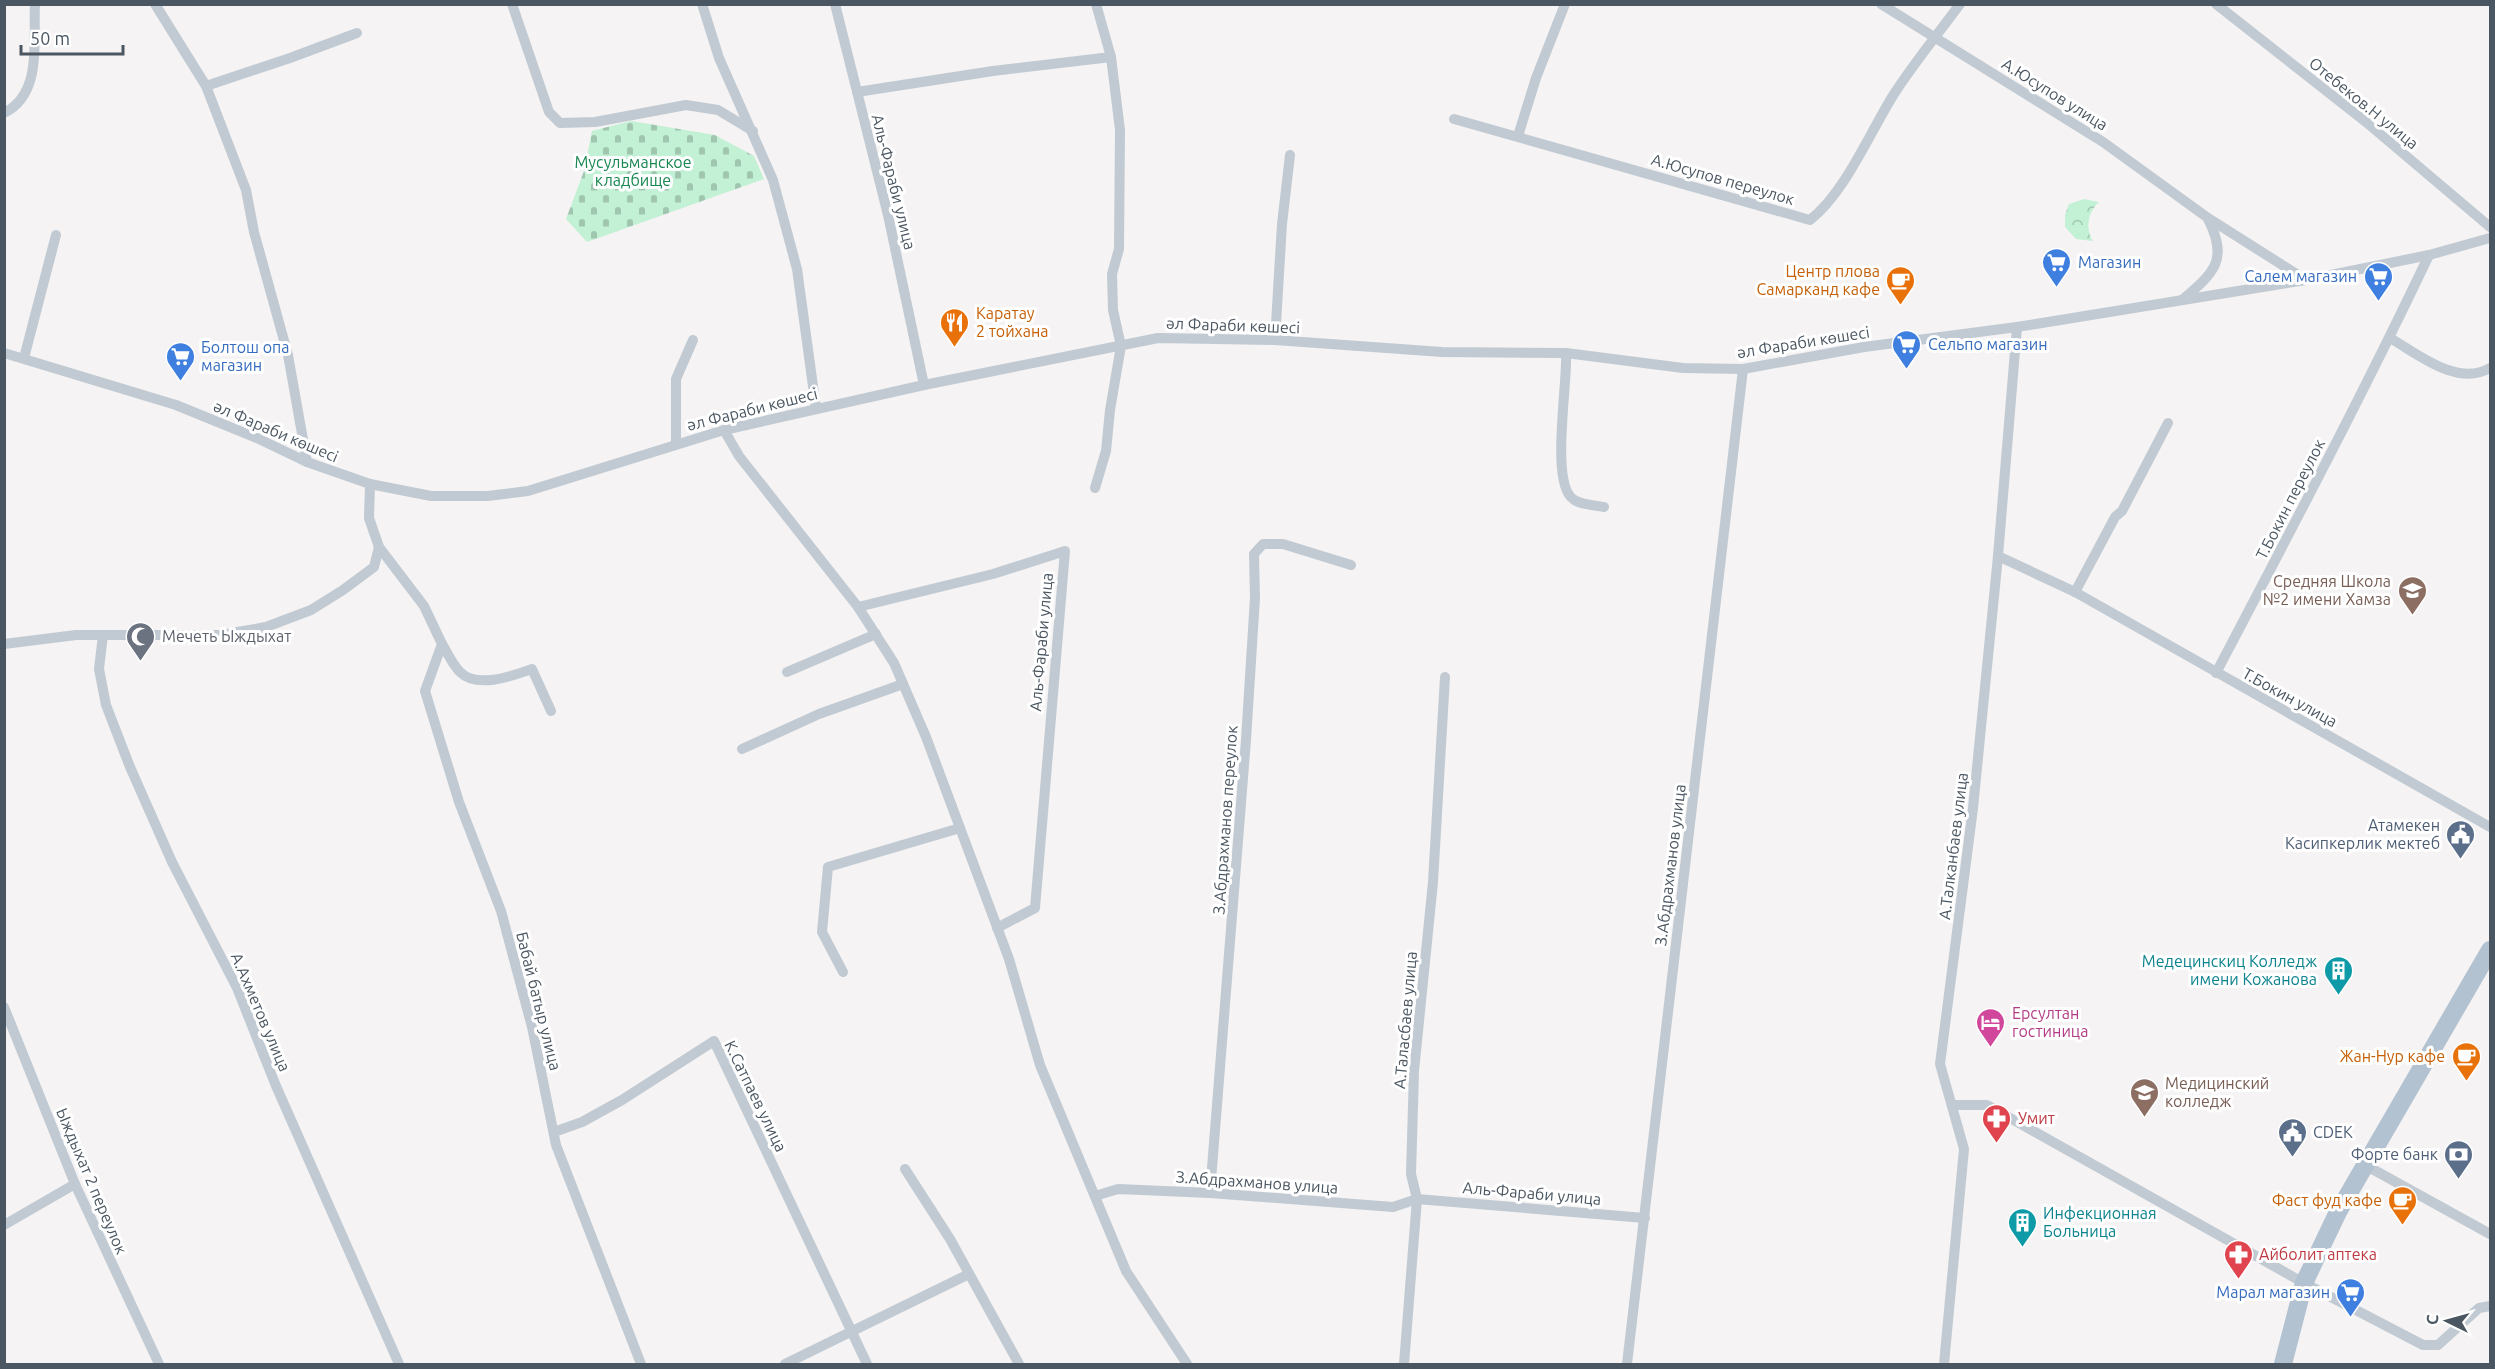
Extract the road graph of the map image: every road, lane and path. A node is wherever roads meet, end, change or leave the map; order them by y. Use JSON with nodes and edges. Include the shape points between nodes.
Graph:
{"nodes":[{"id":1,"x":35,"y":4,"type":"edge"},
{"id":2,"x":155,"y":4,"type":"edge"},
{"id":3,"x":512,"y":4,"type":"edge"},
{"id":4,"x":702,"y":4,"type":"edge"},
{"id":5,"x":835,"y":4,"type":"edge"},
{"id":6,"x":1096,"y":4,"type":"edge"},
{"id":7,"x":1565,"y":4,"type":"edge"},
{"id":8,"x":1881,"y":4,"type":"edge"},
{"id":9,"x":1960,"y":4,"type":"edge"},
{"id":10,"x":2218,"y":5,"type":"edge"},
{"id":11,"x":357,"y":33,"type":"dead end"},
{"id":12,"x":1935,"y":38,"type":"junction"},
{"id":13,"x":1111,"y":57,"type":"junction"},
{"id":14,"x":206,"y":86,"type":"junction"},
{"id":15,"x":857,"y":92,"type":"junction"},
{"id":16,"x":4,"y":113,"type":"edge"},
{"id":17,"x":1454,"y":119,"type":"dead end"},
{"id":18,"x":753,"y":131,"type":"junction"},
{"id":19,"x":1518,"y":135,"type":"junction"},
{"id":20,"x":1290,"y":155,"type":"dead end"},
{"id":21,"x":2208,"y":218,"type":"junction"},
{"id":22,"x":2490,"y":227,"type":"edge"},
{"id":23,"x":56,"y":235,"type":"dead end"},
{"id":24,"x":2490,"y":238,"type":"edge"},
{"id":25,"x":2429,"y":255,"type":"junction"},
{"id":26,"x":2306,"y":280,"type":"junction"},
{"id":27,"x":2181,"y":300,"type":"junction"},
{"id":28,"x":2017,"y":327,"type":"junction"},
{"id":29,"x":2390,"y":338,"type":"junction"},
{"id":30,"x":693,"y":340,"type":"dead end"},
{"id":31,"x":1275,"y":340,"type":"junction"},
{"id":32,"x":1121,"y":346,"type":"junction"},
{"id":33,"x":4,"y":353,"type":"edge"},
{"id":34,"x":1566,"y":353,"type":"junction"},
{"id":35,"x":24,"y":358,"type":"junction"},
{"id":36,"x":2490,"y":368,"type":"edge"},
{"id":37,"x":1743,"y":369,"type":"junction"},
{"id":38,"x":924,"y":385,"type":"junction"},
{"id":39,"x":816,"y":408,"type":"junction"},
{"id":40,"x":2168,"y":423,"type":"dead end"},
{"id":41,"x":724,"y":430,"type":"junction"},
{"id":42,"x":676,"y":444,"type":"junction"},
{"id":43,"x":307,"y":462,"type":"junction"},
{"id":44,"x":370,"y":484,"type":"junction"},
{"id":45,"x":1095,"y":488,"type":"dead end"},
{"id":46,"x":1604,"y":507,"type":"dead end"},
{"id":47,"x":379,"y":547,"type":"junction"},
{"id":48,"x":1998,"y":556,"type":"junction"},
{"id":49,"x":1351,"y":565,"type":"dead end"},
{"id":50,"x":2075,"y":592,"type":"junction"},
{"id":51,"x":858,"y":607,"type":"junction"},
{"id":52,"x":876,"y":634,"type":"junction"},
{"id":53,"x":103,"y":635,"type":"junction"},
{"id":54,"x":4,"y":644,"type":"edge"},
{"id":55,"x":442,"y":644,"type":"junction"},
{"id":56,"x":787,"y":672,"type":"dead end"},
{"id":57,"x":2216,"y":673,"type":"junction"},
{"id":58,"x":1445,"y":677,"type":"dead end"},
{"id":59,"x":903,"y":684,"type":"junction"},
{"id":60,"x":550,"y":711,"type":"dead end"},
{"id":61,"x":742,"y":749,"type":"dead end"},
{"id":62,"x":2490,"y":827,"type":"edge"},
{"id":63,"x":960,"y":828,"type":"junction"},
{"id":64,"x":997,"y":928,"type":"junction"},
{"id":65,"x":2490,"y":950,"type":"edge"},
{"id":66,"x":843,"y":972,"type":"dead end"},
{"id":67,"x":4,"y":1007,"type":"edge"},
{"id":68,"x":1952,"y":1104,"type":"junction"},
{"id":69,"x":554,"y":1132,"type":"junction"},
{"id":70,"x":2366,"y":1165,"type":"junction"},
{"id":71,"x":905,"y":1169,"type":"dead end"},
{"id":72,"x":75,"y":1184,"type":"junction"},
{"id":73,"x":1210,"y":1192,"type":"junction"},
{"id":74,"x":1095,"y":1196,"type":"junction"},
{"id":75,"x":1417,"y":1199,"type":"junction"},
{"id":76,"x":1645,"y":1218,"type":"junction"},
{"id":77,"x":4,"y":1225,"type":"edge"},
{"id":78,"x":2490,"y":1234,"type":"edge"},
{"id":79,"x":969,"y":1274,"type":"junction"},
{"id":80,"x":2304,"y":1283,"type":"junction"},
{"id":81,"x":2490,"y":1306,"type":"edge"},
{"id":82,"x":851,"y":1330,"type":"junction"},
{"id":83,"x":159,"y":1365,"type":"edge"},
{"id":84,"x":399,"y":1365,"type":"edge"},
{"id":85,"x":642,"y":1365,"type":"edge"},
{"id":86,"x":785,"y":1365,"type":"edge"},
{"id":87,"x":867,"y":1365,"type":"edge"},
{"id":88,"x":1019,"y":1365,"type":"edge"},
{"id":89,"x":1187,"y":1365,"type":"edge"},
{"id":90,"x":1404,"y":1365,"type":"edge"},
{"id":91,"x":1627,"y":1365,"type":"edge"},
{"id":92,"x":1944,"y":1365,"type":"edge"},
{"id":93,"x":2283,"y":1365,"type":"edge"}],
"edges":[{"from":1,"to":16,"type":"street","via":[[32,75],[26,95]]},
{"from":2,"to":14,"type":"street"},
{"from":3,"to":18,"type":"street","via":[[549,112],[560,123],[595,122],[686,105],[718,110]]},
{"from":4,"to":18,"type":"street","via":[[719,57]]},
{"from":5,"to":15,"type":"street","name":"Аль-Фараби улица"},
{"from":6,"to":13,"type":"street"},
{"from":7,"to":19,"type":"street"},
{"from":8,"to":12,"type":"street","name":"А.Юсупов улица"},
{"from":9,"to":12,"type":"street"},
{"from":10,"to":22,"type":"street","name":"Отебеков.Н улица"},
{"from":11,"to":14,"type":"street"},
{"from":12,"to":19,"type":"street","name":"А.Юсупов переулок","via":[[1894,95],[1823,210],[1810,220]]},
{"from":12,"to":21,"type":"street","name":"А.Юсупов улица","via":[[2103,142]]},
{"from":13,"to":15,"type":"street","name":"Аль-Фараби улица"},
{"from":13,"to":32,"type":"street","via":[[1120,130],[1119,249],[1112,274],[1113,310]]},
{"from":14,"to":43,"type":"street","via":[[246,190],[288,356]]},
{"from":15,"to":38,"type":"street","name":"Аль-Фараби улица"},
{"from":17,"to":19,"type":"street","name":"А.Юсупов переулок"},
{"from":18,"to":39,"type":"street","via":[[773,180],[796,269]]},
{"from":20,"to":31,"type":"street"},
{"from":21,"to":26,"type":"street","name":"А.Юсупов улица"},
{"from":21,"to":27,"type":"street","via":[[2217,236],[2216,267]]},
{"from":23,"to":35,"type":"street"},
{"from":24,"to":25,"type":"street","name":"әл Фараби көшесі"},
{"from":25,"to":26,"type":"street","name":"әл Фараби көшесі"},
{"from":25,"to":29,"type":"street"},
{"from":26,"to":27,"type":"street","name":"әл Фараби көшесі"},
{"from":27,"to":28,"type":"street","name":"әл Фараби көшесі"},
{"from":28,"to":37,"type":"street","name":"әл Фараби көшесі"},
{"from":28,"to":48,"type":"street","name":"А.Талканбаев улица"},
{"from":29,"to":36,"type":"street","via":[[2451,373],[2483,372]]},
{"from":29,"to":57,"type":"street","name":"Т.Бокин переулок"},
{"from":30,"to":42,"type":"street","via":[[676,379]]},
{"from":31,"to":32,"type":"street","name":"әл Фараби көшесі","via":[[1158,338]]},
{"from":31,"to":34,"type":"street","name":"әл Фараби көшесі","via":[[1442,352]]},
{"from":32,"to":38,"type":"street","name":"әл Фараби көшесі"},
{"from":32,"to":45,"type":"street","via":[[1106,451]]},
{"from":33,"to":35,"type":"street","name":"әл Фараби көшесі"},
{"from":34,"to":37,"type":"street","name":"әл Фараби көшесі","via":[[1683,368]]},
{"from":34,"to":46,"type":"street","via":[[1561,467],[1564,491],[1574,501]]},
{"from":35,"to":43,"type":"street","name":"әл Фараби көшесі","via":[[176,405]]},
{"from":37,"to":76,"type":"street","name":"З.Абдрахманов улица"},
{"from":38,"to":39,"type":"street","name":"әл Фараби көшесі"},
{"from":39,"to":41,"type":"street","name":"әл Фараби көшесі"},
{"from":40,"to":50,"type":"street"},
{"from":41,"to":42,"type":"street","name":"әл Фараби көшесі"},
{"from":41,"to":51,"type":"street","via":[[739,456]]},
{"from":42,"to":44,"type":"street","name":"әл Фараби көшесі","via":[[528,491],[431,496]]},
{"from":43,"to":44,"type":"street","name":"әл Фараби көшесі"},
{"from":44,"to":47,"type":"street","via":[[369,518]]},
{"from":47,"to":53,"type":"street","via":[[374,567],[343,590],[310,610],[266,627],[220,635]]},
{"from":47,"to":55,"type":"street","via":[[424,606]]},
{"from":48,"to":50,"type":"street","name":"Т.Бокин улица"},
{"from":48,"to":68,"type":"street","name":"А.Талканбаев улица","via":[[1973,808],[1940,1064]]},
{"from":49,"to":73,"type":"street","name":"З.Абдрахманов переулок","via":[[1283,544],[1263,544],[1254,554],[1245,752]]},
{"from":50,"to":57,"type":"street","name":"Т.Бокин улица"},
{"from":51,"to":52,"type":"street"},
{"from":51,"to":64,"type":"street","name":"Аль-Фараби улица","via":[[993,574],[1065,551],[1035,908]]},
{"from":52,"to":56,"type":"street"},
{"from":52,"to":59,"type":"street"},
{"from":53,"to":54,"type":"street"},
{"from":53,"to":84,"type":"street","name":"А.Ахметов улица","via":[[99,669],[106,705],[130,767],[172,861],[237,988]]},
{"from":55,"to":60,"type":"street","via":[[460,673],[482,681],[504,679],[532,669]]},
{"from":55,"to":69,"type":"street","name":"Бабай батыр улица","via":[[425,691],[459,802],[501,911],[532,1027]]},
{"from":57,"to":62,"type":"street","name":"Т.Бокин улица"},
{"from":58,"to":75,"type":"street","name":"А.Таласбаев улица","via":[[1433,882],[1414,1071],[1411,1174]]},
{"from":59,"to":61,"type":"street","via":[[819,714]]},
{"from":59,"to":63,"type":"street"},
{"from":63,"to":64,"type":"street"},
{"from":63,"to":66,"type":"street","via":[[828,867],[822,932]]},
{"from":64,"to":74,"type":"street","via":[[1040,1065]]},
{"from":65,"to":70,"type":"main road"},
{"from":67,"to":72,"type":"street","name":"Ыждыхат 2 переулок"},
{"from":68,"to":80,"type":"street","via":[[1987,1105]]},
{"from":68,"to":92,"type":"street","name":"А.Талканбаев улица","via":[[1964,1149]]},
{"from":69,"to":82,"type":"street","name":"К.Сатпаев улица","via":[[622,1100],[714,1041]]},
{"from":69,"to":85,"type":"street","name":"Бабай батыр улица"},
{"from":70,"to":78,"type":"street"},
{"from":70,"to":80,"type":"main road"},
{"from":71,"to":79,"type":"street"},
{"from":72,"to":77,"type":"street"},
{"from":72,"to":83,"type":"street","name":"Ыждыхат 2 переулок"},
{"from":73,"to":74,"type":"street","name":"З.Абдрахманов улица","via":[[1118,1189]]},
{"from":73,"to":75,"type":"street","name":"З.Абдрахманов улица","via":[[1393,1207]]},
{"from":74,"to":89,"type":"street","via":[[1126,1271]]},
{"from":75,"to":76,"type":"street","name":"Аль-Фараби улица"},
{"from":75,"to":90,"type":"street","name":"А.Таласбаев улица"},
{"from":76,"to":91,"type":"street","name":"З.Абдрахманов улица"},
{"from":79,"to":82,"type":"street"},
{"from":79,"to":88,"type":"street"},
{"from":80,"to":81,"type":"street","via":[[2433,1347],[2479,1308]]},
{"from":80,"to":93,"type":"main road"},
{"from":82,"to":86,"type":"street"},
{"from":82,"to":87,"type":"street","name":"К.Сатпаев улица"}]}
